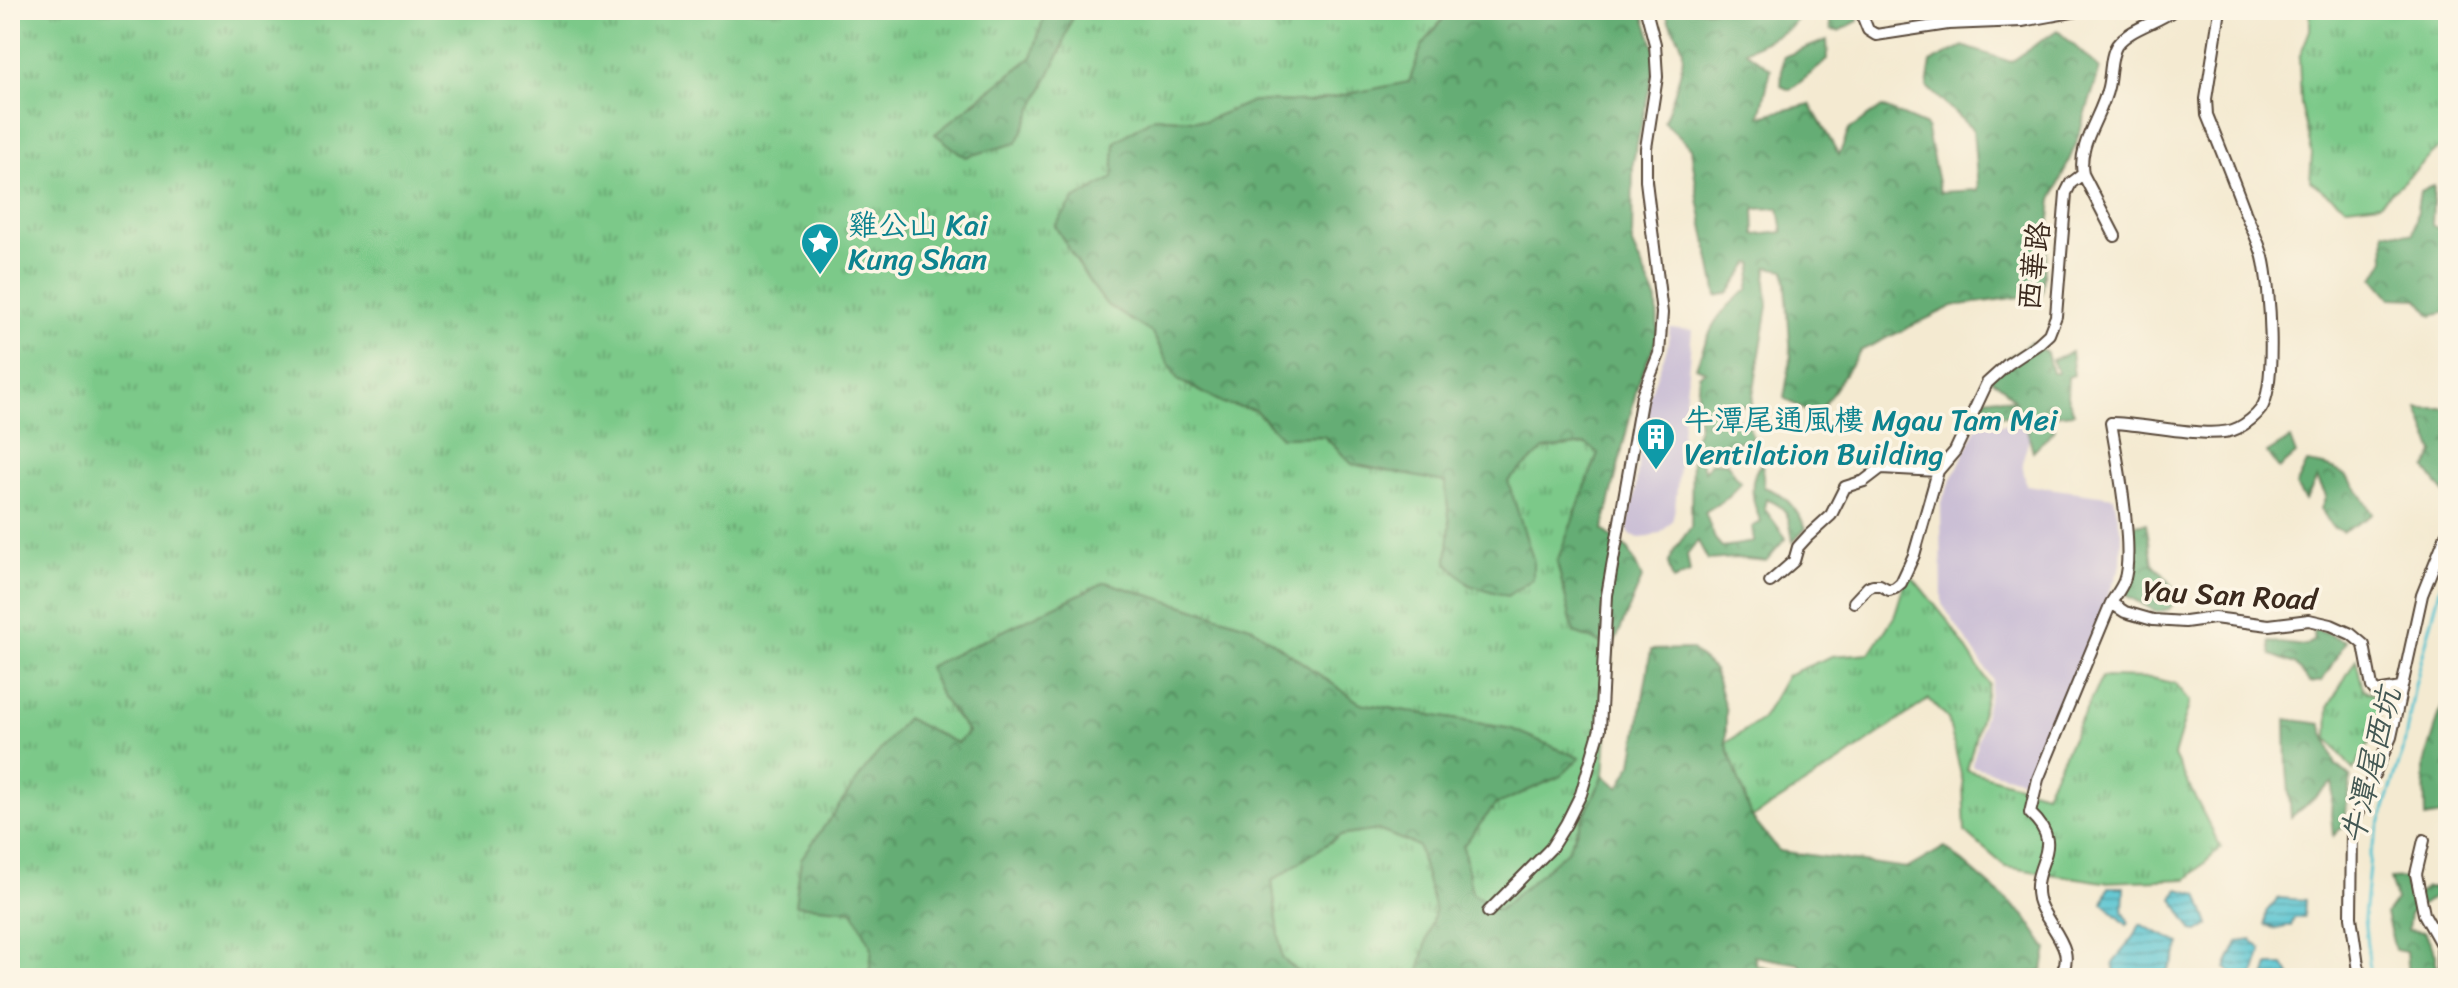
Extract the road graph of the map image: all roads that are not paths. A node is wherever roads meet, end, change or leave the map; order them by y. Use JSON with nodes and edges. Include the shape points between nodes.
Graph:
{"nodes":[{"id":1,"x":1646,"y":10,"type":"edge"},
{"id":2,"x":1860,"y":10,"type":"edge"},
{"id":3,"x":2083,"y":10,"type":"edge"},
{"id":4,"x":2174,"y":10,"type":"edge"},
{"id":5,"x":2220,"y":10,"type":"edge"},
{"id":6,"x":2083,"y":174,"type":"junction"},
{"id":7,"x":2115,"y":236,"type":"dead end"},
{"id":8,"x":1938,"y":471,"type":"junction"},
{"id":9,"x":2448,"y":530,"type":"edge"},
{"id":10,"x":1770,"y":582,"type":"dead end"},
{"id":11,"x":1854,"y":602,"type":"dead end"},
{"id":12,"x":2111,"y":603,"type":"junction"},
{"id":13,"x":2401,"y":688,"type":"junction"},
{"id":14,"x":2424,"y":840,"type":"dead end"},
{"id":15,"x":1488,"y":912,"type":"dead end"},
{"id":16,"x":2057,"y":978,"type":"edge"},
{"id":17,"x":2360,"y":978,"type":"edge"},
{"id":18,"x":2442,"y":978,"type":"edge"}],
"edges":[{"from":1,"to":15,"type":"street","via":[[1657,77],[1646,181],[1662,313],[1659,354],[1642,396],[1607,595],[1600,729],[1581,794],[1566,824],[1551,848]]},
{"from":2,"to":3,"type":"street","via":[[1868,30],[1876,35]]},
{"from":4,"to":6,"type":"street","name":"西華路","via":[[2124,38],[2112,54],[2106,97],[2081,164]]},
{"from":5,"to":12,"type":"street","via":[[2207,115],[2262,254],[2268,284],[2267,394],[2249,420],[2221,433],[2111,423],[2127,542],[2124,580]]},
{"from":6,"to":7,"type":"street","name":"西華路"},
{"from":6,"to":8,"type":"street","name":"西華路","via":[[2066,193],[2056,316],[2049,334],[1987,383],[1955,451]]},
{"from":8,"to":10,"type":"street","via":[[1881,468],[1845,487],[1831,515]]},
{"from":8,"to":11,"type":"street","name":"西華路","via":[[1901,583],[1889,590],[1873,585]]},
{"from":9,"to":13,"type":"street","via":[[2422,595]]},
{"from":12,"to":13,"type":"street","name":"Yau San Road","via":[[2153,620],[2214,618],[2269,625],[2309,620],[2331,625],[2364,645],[2376,692]]},
{"from":12,"to":16,"type":"street","via":[[2038,779],[2030,813],[2043,825],[2049,845],[2036,887],[2041,909],[2067,958]]},
{"from":13,"to":17,"type":"street","via":[[2391,737],[2352,830],[2351,917]]},
{"from":14,"to":18,"type":"street","via":[[2416,874],[2424,914],[2442,946]]}]}
